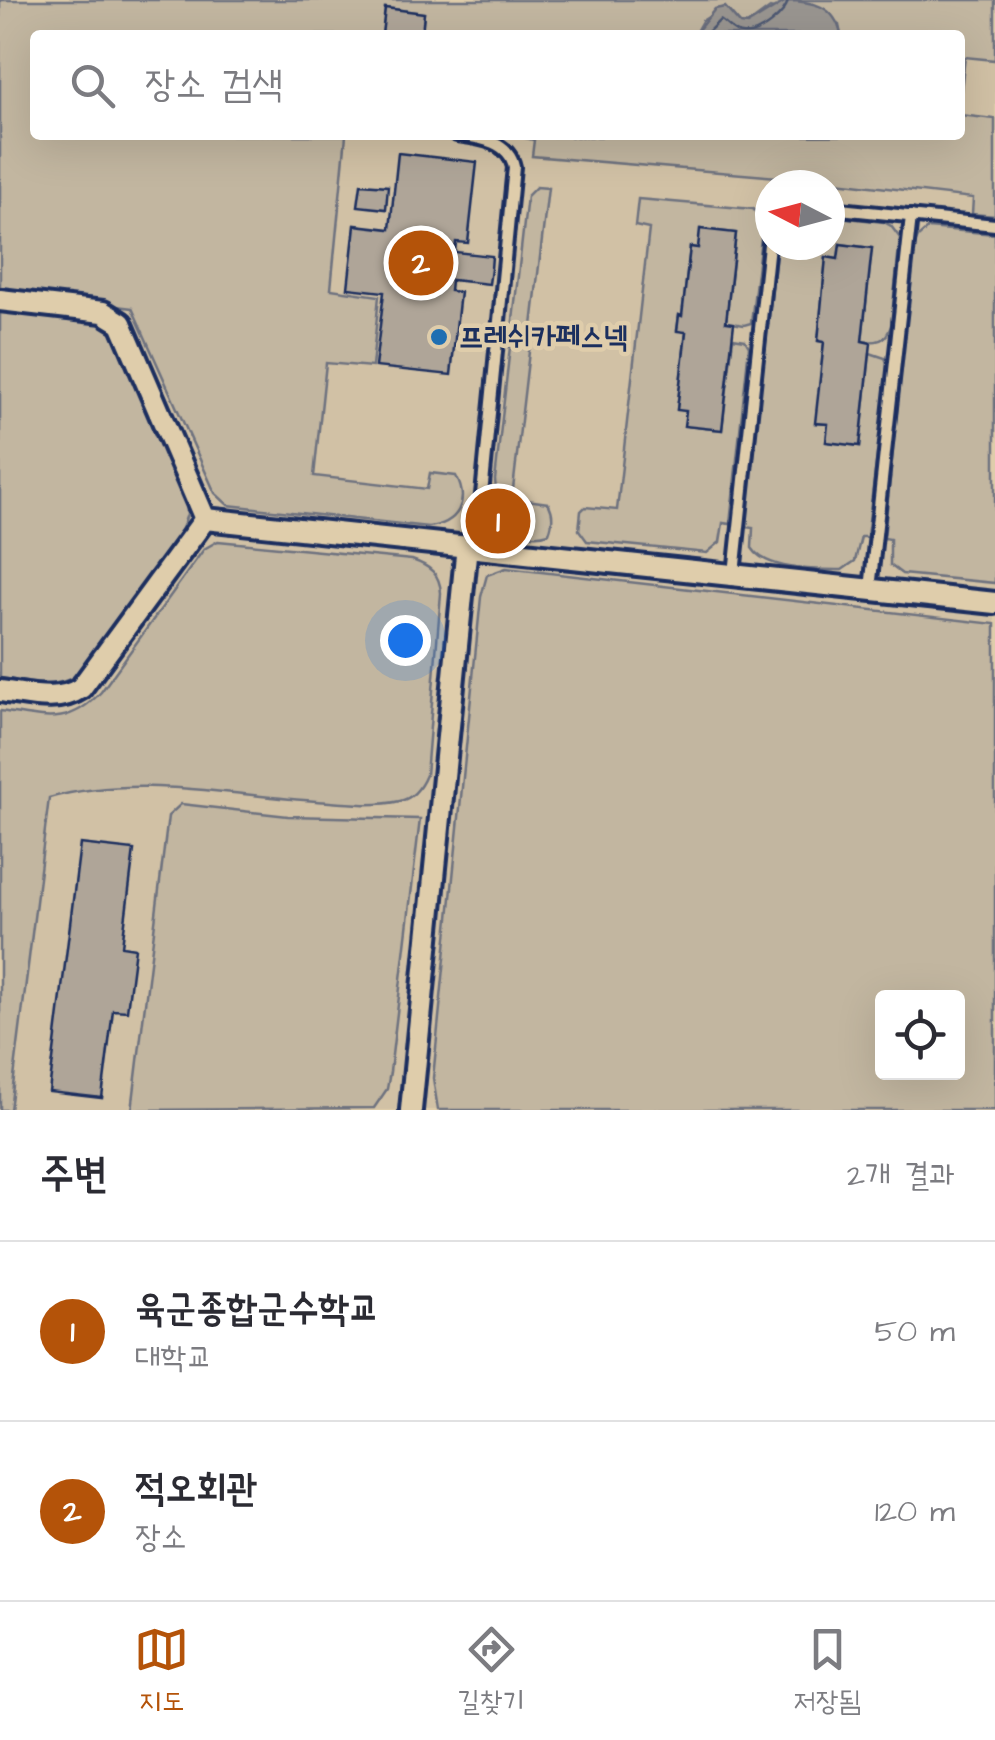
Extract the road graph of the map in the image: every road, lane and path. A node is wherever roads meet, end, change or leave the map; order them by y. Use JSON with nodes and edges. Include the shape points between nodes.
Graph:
{"nodes":[{"id":1,"x":477,"y":140,"type":"edge"},
{"id":2,"x":845,"y":210,"type":"edge"},
{"id":3,"x":910,"y":216,"type":"junction"},
{"id":4,"x":995,"y":224,"type":"edge"},
{"id":5,"x":767,"y":260,"type":"edge"},
{"id":6,"x":0,"y":300,"type":"edge"},
{"id":7,"x":206,"y":519,"type":"junction"},
{"id":8,"x":472,"y":545,"type":"junction"},
{"id":9,"x":734,"y":574,"type":"junction"},
{"id":10,"x":870,"y":590,"type":"junction"},
{"id":11,"x":995,"y":603,"type":"edge"},
{"id":12,"x":0,"y":690,"type":"edge"},
{"id":13,"x":408,"y":1107,"type":"edge"}],
"edges":[{"from":1,"to":8,"type":"lane","via":[[501,146],[514,167]]},
{"from":2,"to":3,"type":"lane"},
{"from":3,"to":4,"type":"lane"},
{"from":3,"to":10,"type":"lane"},
{"from":5,"to":9,"type":"lane"},
{"from":6,"to":7,"type":"street","via":[[102,312],[121,322]]},
{"from":7,"to":8,"type":"street"},
{"from":7,"to":12,"type":"street","via":[[81,688],[55,698]]},
{"from":8,"to":9,"type":"street"},
{"from":8,"to":13,"type":"street"},
{"from":9,"to":10,"type":"street"},
{"from":10,"to":11,"type":"street"}]}
